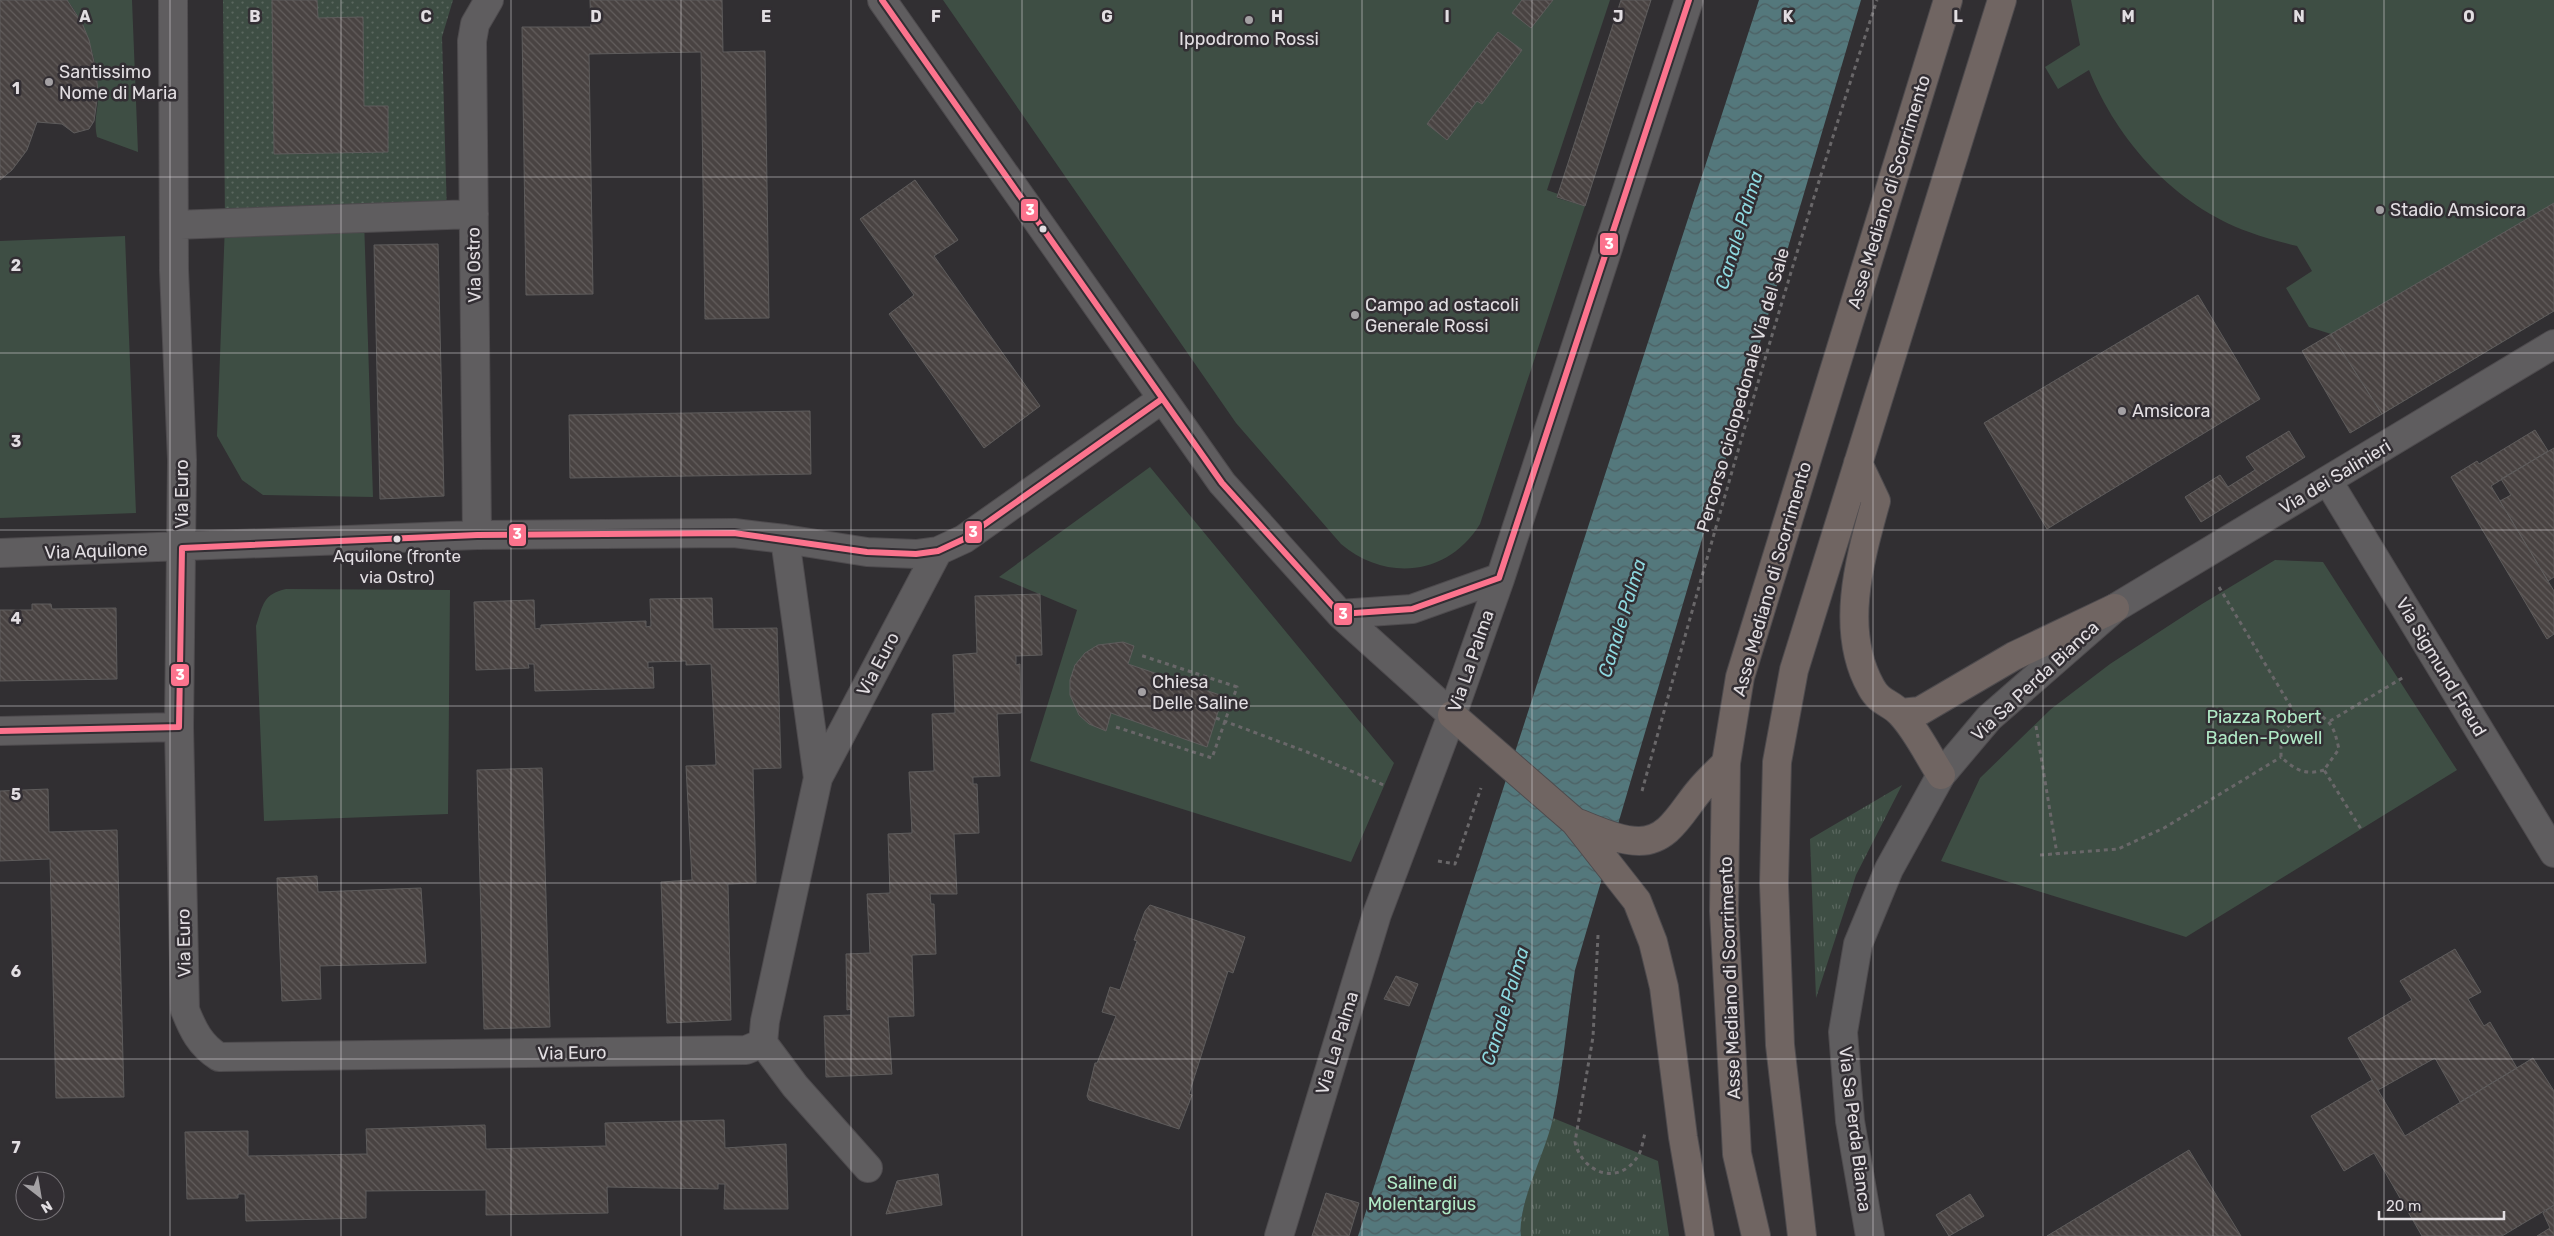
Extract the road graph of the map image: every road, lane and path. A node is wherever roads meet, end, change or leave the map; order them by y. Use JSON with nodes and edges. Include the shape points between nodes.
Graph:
{"nodes":[{"id":1,"x":173,"y":0,"type":"edge"},
{"id":2,"x":489,"y":0,"type":"edge"},
{"id":3,"x":882,"y":0,"type":"edge"},
{"id":4,"x":1689,"y":0,"type":"edge"},
{"id":5,"x":1876,"y":0,"type":"edge"},
{"id":6,"x":1948,"y":0,"type":"edge"},
{"id":7,"x":2002,"y":0,"type":"edge"},
{"id":8,"x":474,"y":214,"type":"junction"},
{"id":9,"x":174,"y":225,"type":"junction"},
{"id":10,"x":2554,"y":344,"type":"edge"},
{"id":11,"x":1162,"y":399,"type":"junction"},
{"id":12,"x":1858,"y":463,"type":"junction"},
{"id":13,"x":2328,"y":482,"type":"junction"},
{"id":14,"x":477,"y":535,"type":"junction"},
{"id":15,"x":785,"y":538,"type":"junction"},
{"id":16,"x":182,"y":548,"type":"junction"},
{"id":17,"x":938,"y":551,"type":"junction"},
{"id":18,"x":0,"y":554,"type":"edge"},
{"id":19,"x":1499,"y":578,"type":"junction"},
{"id":20,"x":2214,"y":580,"type":"dead end"},
{"id":21,"x":2218,"y":586,"type":"junction"},
{"id":22,"x":2210,"y":591,"type":"dead end"},
{"id":23,"x":2115,"y":608,"type":"junction"},
{"id":24,"x":1340,"y":614,"type":"junction"},
{"id":25,"x":1140,"y":655,"type":"dead end"},
{"id":26,"x":2436,"y":658,"type":"junction"},
{"id":27,"x":1901,"y":713,"type":"junction"},
{"id":28,"x":1452,"y":715,"type":"junction"},
{"id":29,"x":1216,"y":718,"type":"dead end"},
{"id":30,"x":2297,"y":718,"type":"junction"},
{"id":31,"x":2330,"y":721,"type":"junction"},
{"id":32,"x":1226,"y":722,"type":"junction"},
{"id":33,"x":2036,"y":724,"type":"dead end"},
{"id":34,"x":179,"y":727,"type":"junction"},
{"id":35,"x":1116,"y":727,"type":"dead end"},
{"id":36,"x":0,"y":731,"type":"edge"},
{"id":37,"x":2281,"y":757,"type":"junction"},
{"id":38,"x":1726,"y":763,"type":"junction"},
{"id":39,"x":2324,"y":770,"type":"junction"},
{"id":40,"x":1941,"y":775,"type":"junction"},
{"id":41,"x":818,"y":778,"type":"junction"},
{"id":42,"x":1483,"y":781,"type":"dead end"},
{"id":43,"x":1642,"y":791,"type":"dead end"},
{"id":44,"x":1419,"y":800,"type":"junction"},
{"id":45,"x":1576,"y":822,"type":"junction"},
{"id":46,"x":2361,"y":829,"type":"dead end"},
{"id":47,"x":2554,"y":852,"type":"edge"},
{"id":48,"x":2057,"y":854,"type":"junction"},
{"id":49,"x":2040,"y":855,"type":"dead end"},
{"id":50,"x":1396,"y":868,"type":"junction"},
{"id":51,"x":1598,"y":935,"type":"dead end"},
{"id":52,"x":763,"y":1043,"type":"junction"},
{"id":53,"x":1647,"y":1126,"type":"dead end"},
{"id":54,"x":868,"y":1168,"type":"dead end"},
{"id":55,"x":1279,"y":1236,"type":"edge"},
{"id":56,"x":1700,"y":1236,"type":"edge"},
{"id":57,"x":1756,"y":1236,"type":"edge"},
{"id":58,"x":1802,"y":1236,"type":"edge"},
{"id":59,"x":1870,"y":1236,"type":"edge"}],
"edges":[{"from":1,"to":9,"type":"street","name":"Via Euro"},
{"from":2,"to":8,"type":"street","name":"Via Ostro","via":[[475,24],[472,41]]},
{"from":3,"to":11,"type":"street"},
{"from":4,"to":19,"type":"street","name":"Via La Palma"},
{"from":5,"to":43,"type":"path","name":"Percorso ciclopedonale Via del Sale","via":[[1752,405]]},
{"from":6,"to":38,"type":"highway","name":"Asse Mediano di Scorrimento","via":[[1740,677]]},
{"from":7,"to":12,"type":"highway"},
{"from":8,"to":9,"type":"street"},
{"from":8,"to":14,"type":"street","name":"Via Ostro"},
{"from":9,"to":16,"type":"street","name":"Via Euro"},
{"from":10,"to":13,"type":"street","name":"Via dei Salinieri"},
{"from":11,"to":17,"type":"street","name":"Via Aquilone","via":[[964,539]]},
{"from":11,"to":24,"type":"street","via":[[1222,483]]},
{"from":12,"to":27,"type":"highway","via":[[1876,501],[1859,564],[1855,627],[1870,686],[1880,701]]},
{"from":12,"to":58,"type":"highway","via":[[1794,670],[1777,762],[1774,884],[1780,1045]]},
{"from":13,"to":23,"type":"street","name":"Via dei Salinieri"},
{"from":13,"to":26,"type":"street","name":"Via Sigmund Freud"},
{"from":14,"to":15,"type":"street","name":"Via Aquilone","via":[[734,534]]},
{"from":14,"to":16,"type":"street","name":"Via Aquilone"},
{"from":15,"to":17,"type":"street","name":"Via Aquilone","via":[[867,552],[916,554]]},
{"from":15,"to":41,"type":"street","name":"Via Euro"},
{"from":16,"to":18,"type":"street","name":"Via Aquilone"},
{"from":16,"to":34,"type":"street","name":"Via Euro"},
{"from":17,"to":41,"type":"street","name":"Via Euro"},
{"from":19,"to":24,"type":"street","via":[[1412,609]]},
{"from":19,"to":28,"type":"street","name":"Via La Palma"},
{"from":20,"to":21,"type":"path"},
{"from":21,"to":22,"type":"path"},
{"from":21,"to":30,"type":"path"},
{"from":23,"to":27,"type":"highway","via":[[2014,656],[1920,711]]},
{"from":23,"to":40,"type":"street","name":"Via Sa Perda Bianca","via":[[1989,718]]},
{"from":24,"to":28,"type":"street"},
{"from":25,"to":32,"type":"path","via":[[1237,687]]},
{"from":26,"to":31,"type":"path"},
{"from":26,"to":47,"type":"street","name":"Via Sigmund Freud"},
{"from":27,"to":40,"type":"highway"},
{"from":28,"to":44,"type":"street","name":"Via La Palma"},
{"from":28,"to":45,"type":"highway"},
{"from":29,"to":32,"type":"path"},
{"from":30,"to":31,"type":"path","via":[[2320,715]]},
{"from":30,"to":37,"type":"path","via":[[2281,734]]},
{"from":31,"to":39,"type":"path","via":[[2338,749]]},
{"from":32,"to":35,"type":"path","via":[[1212,758]]},
{"from":32,"to":44,"type":"path","via":[[1307,752]]},
{"from":33,"to":48,"type":"path"},
{"from":34,"to":36,"type":"street"},
{"from":34,"to":52,"type":"street","name":"Via Euro","via":[[185,1010],[193,1031],[205,1048],[219,1057],[746,1050]]},
{"from":37,"to":39,"type":"path","via":[[2294,769],[2313,774]]},
{"from":37,"to":48,"type":"path","via":[[2164,828],[2118,849]]},
{"from":38,"to":45,"type":"highway","via":[[1665,832],[1639,841]]},
{"from":38,"to":57,"type":"highway","name":"Asse Mediano di Scorrimento","via":[[1724,911],[1737,1154]]},
{"from":39,"to":46,"type":"path"},
{"from":40,"to":59,"type":"street","name":"Via Sa Perda Bianca","via":[[1889,869],[1858,944],[1843,1032],[1850,1120]]},
{"from":41,"to":52,"type":"street","name":"Via Euro","via":[[765,1021]]},
{"from":42,"to":50,"type":"path","via":[[1455,864],[1438,860],[1431,879]]},
{"from":44,"to":50,"type":"street","name":"Via La Palma"},
{"from":45,"to":56,"type":"highway","via":[[1637,901],[1653,942],[1664,987],[1683,1137]]},
{"from":48,"to":49,"type":"path"},
{"from":50,"to":55,"type":"street","name":"Via La Palma","via":[[1377,914]]},
{"from":51,"to":53,"type":"path","via":[[1593,1037],[1575,1142],[1578,1153],[1593,1170],[1604,1174],[1618,1172],[1630,1166],[1639,1155]]},
{"from":52,"to":54,"type":"street","via":[[794,1086]]}]}
